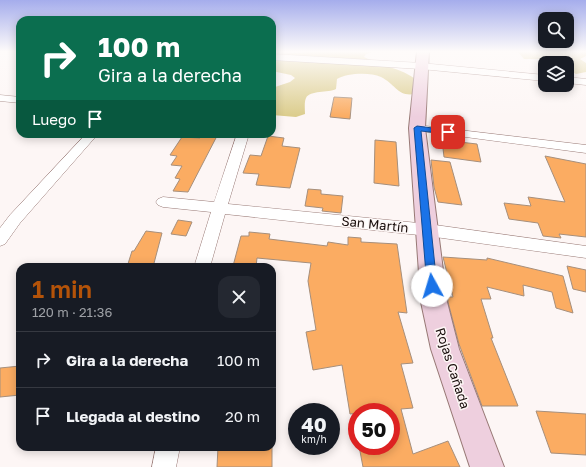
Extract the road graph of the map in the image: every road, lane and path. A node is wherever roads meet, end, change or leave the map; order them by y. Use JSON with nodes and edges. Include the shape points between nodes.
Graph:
{"nodes":[{"id":1,"x":421,"y":73,"type":"edge"},
{"id":2,"x":511,"y":73,"type":"edge"},
{"id":3,"x":538,"y":77,"type":"edge"},
{"id":4,"x":574,"y":81,"type":"edge"},
{"id":5,"x":586,"y":82,"type":"edge"},
{"id":6,"x":0,"y":98,"type":"edge"},
{"id":7,"x":16,"y":100,"type":"edge"},
{"id":8,"x":417,"y":128,"type":"junction"},
{"id":9,"x":88,"y":138,"type":"edge"},
{"id":10,"x":242,"y":138,"type":"edge"},
{"id":11,"x":586,"y":149,"type":"edge"},
{"id":12,"x":163,"y":202,"type":"dead end"},
{"id":13,"x":220,"y":207,"type":"junction"},
{"id":14,"x":428,"y":230,"type":"junction"},
{"id":15,"x":0,"y":240,"type":"edge"},
{"id":16,"x":586,"y":252,"type":"edge"},
{"id":17,"x":203,"y":263,"type":"edge"},
{"id":18,"x":167,"y":451,"type":"edge"},
{"id":19,"x":164,"y":467,"type":"edge"},
{"id":20,"x":487,"y":467,"type":"edge"}],
"edges":[{"from":1,"to":8,"type":"main road","name":"Rojas Cañada"},
{"from":2,"to":3,"type":"street"},
{"from":4,"to":5,"type":"street"},
{"from":6,"to":7,"type":"street"},
{"from":8,"to":11,"type":"street"},
{"from":8,"to":14,"type":"main road","name":"Rojas Cañada"},
{"from":9,"to":15,"type":"street","via":[[15,219]]},
{"from":10,"to":13,"type":"street"},
{"from":12,"to":13,"type":"street","name":"San Martín"},
{"from":13,"to":14,"type":"street","name":"San Martín"},
{"from":13,"to":17,"type":"street"},
{"from":14,"to":16,"type":"street","name":"San Martín"},
{"from":14,"to":20,"type":"main road","name":"Rojas Cañada","via":[[434,302],[445,349]]},
{"from":18,"to":19,"type":"street"}]}
